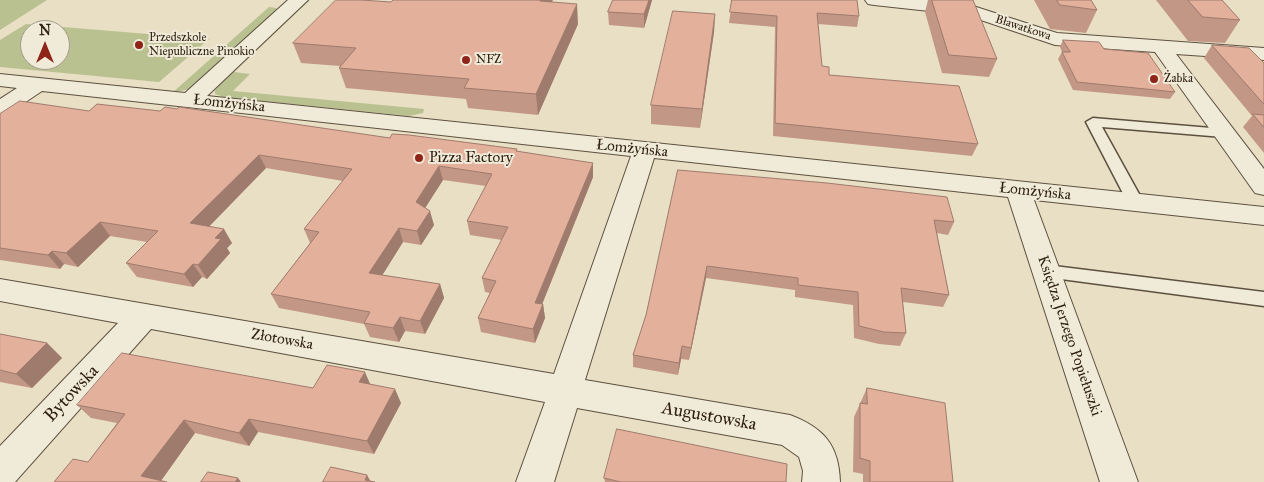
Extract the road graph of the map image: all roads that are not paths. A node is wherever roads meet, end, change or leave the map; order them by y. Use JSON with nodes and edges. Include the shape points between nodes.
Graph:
{"nodes":[{"id":1,"x":299,"y":0,"type":"edge"},
{"id":2,"x":874,"y":0,"type":"edge"},
{"id":3,"x":1161,"y":47,"type":"junction"},
{"id":4,"x":1264,"y":54,"type":"edge"},
{"id":5,"x":0,"y":80,"type":"edge"},
{"id":6,"x":38,"y":84,"type":"junction"},
{"id":7,"x":190,"y":100,"type":"junction"},
{"id":8,"x":0,"y":109,"type":"edge"},
{"id":9,"x":1223,"y":133,"type":"junction"},
{"id":10,"x":645,"y":150,"type":"junction"},
{"id":11,"x":1264,"y":187,"type":"edge"},
{"id":12,"x":1018,"y":190,"type":"junction"},
{"id":13,"x":1136,"y":203,"type":"junction"},
{"id":14,"x":1264,"y":216,"type":"edge"},
{"id":15,"x":1046,"y":271,"type":"junction"},
{"id":16,"x":0,"y":290,"type":"edge"},
{"id":17,"x":1264,"y":299,"type":"edge"},
{"id":18,"x":144,"y":316,"type":"junction"},
{"id":19,"x":564,"y":391,"type":"junction"},
{"id":20,"x":0,"y":472,"type":"edge"},
{"id":21,"x":535,"y":482,"type":"edge"},
{"id":22,"x":821,"y":482,"type":"edge"},
{"id":23,"x":1119,"y":482,"type":"edge"}],
"edges":[{"from":1,"to":7,"type":"street"},
{"from":2,"to":3,"type":"street","name":"Bławatkowa","via":[[970,10],[1055,39]]},
{"from":3,"to":4,"type":"street","name":"Bławatkowa"},
{"from":3,"to":9,"type":"street"},
{"from":5,"to":6,"type":"street","name":"Łomżyńska"},
{"from":6,"to":7,"type":"street","name":"Łomżyńska"},
{"from":6,"to":8,"type":"street"},
{"from":7,"to":10,"type":"street","name":"Łomżyńska"},
{"from":9,"to":11,"type":"street"},
{"from":9,"to":13,"type":"lane","via":[[1093,122]]},
{"from":10,"to":12,"type":"street","name":"Łomżyńska"},
{"from":10,"to":19,"type":"street"},
{"from":12,"to":13,"type":"street","name":"Łomżyńska"},
{"from":12,"to":15,"type":"street","name":"Księdza Jerzego Popiełuszki"},
{"from":13,"to":14,"type":"street","name":"Łomżyńska"},
{"from":15,"to":17,"type":"lane"},
{"from":15,"to":23,"type":"street","name":"Księdza Jerzego Popiełuszki"},
{"from":16,"to":18,"type":"street","name":"Złotowska"},
{"from":18,"to":19,"type":"street","name":"Złotowska"},
{"from":18,"to":20,"type":"street","name":"Bytowska"},
{"from":19,"to":21,"type":"street"},
{"from":19,"to":22,"type":"street","name":"Augustowska","via":[[790,431],[814,447]]}]}
